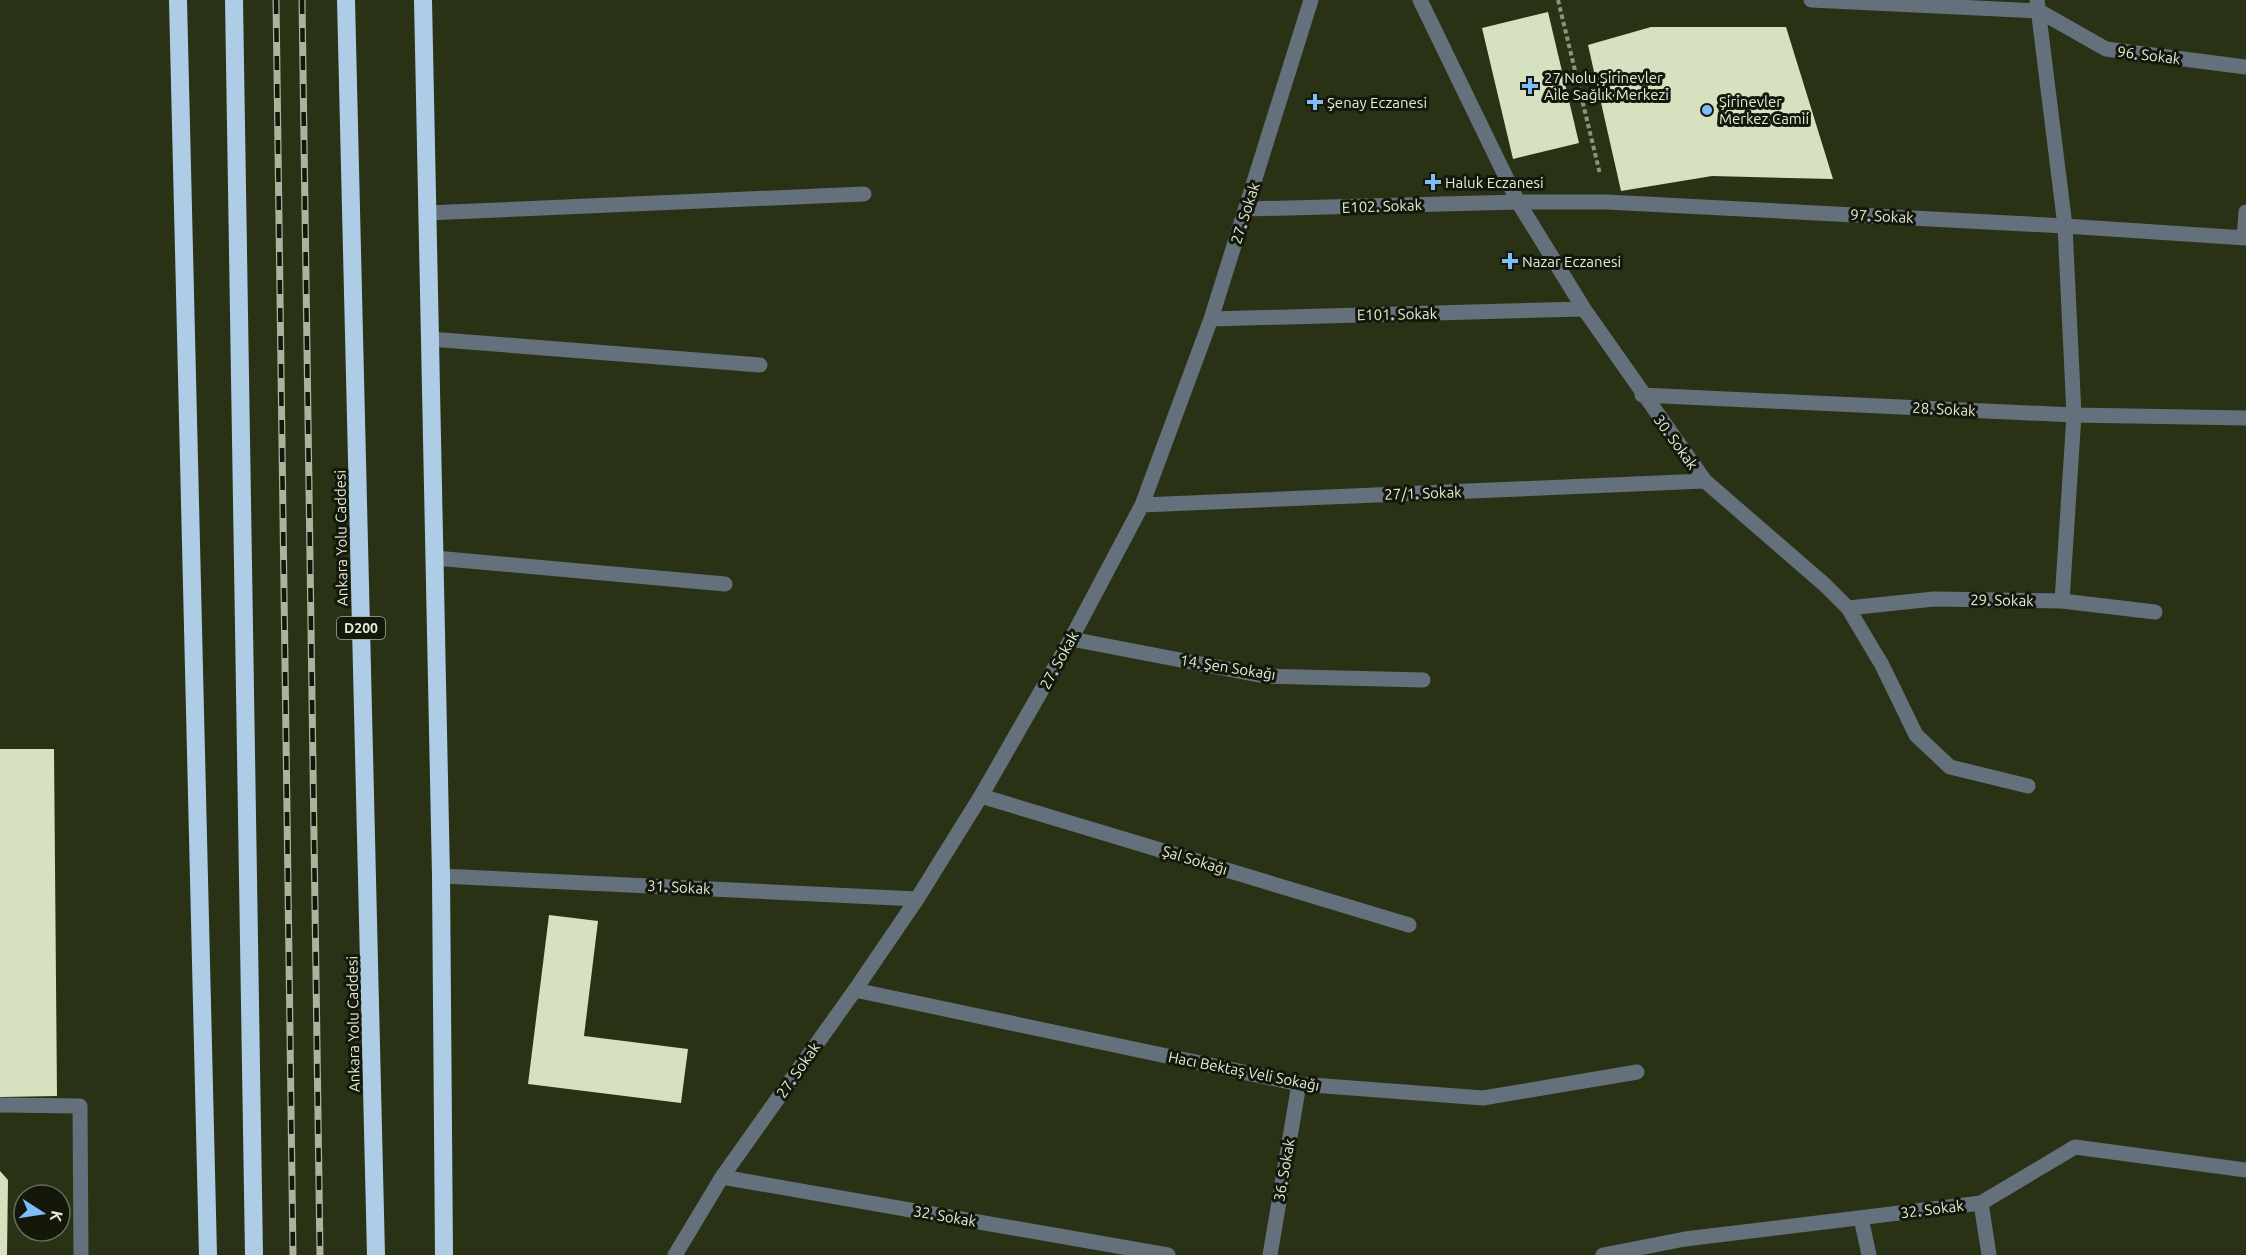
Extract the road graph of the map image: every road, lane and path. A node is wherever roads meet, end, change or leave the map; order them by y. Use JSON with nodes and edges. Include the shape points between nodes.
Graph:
{"nodes":[{"id":1,"x":178,"y":0,"type":"edge"},
{"id":2,"x":234,"y":0,"type":"edge"},
{"id":3,"x":346,"y":0,"type":"edge"},
{"id":4,"x":423,"y":0,"type":"edge"},
{"id":5,"x":1311,"y":0,"type":"edge"},
{"id":6,"x":1420,"y":0,"type":"edge"},
{"id":7,"x":1558,"y":0,"type":"edge"},
{"id":8,"x":1811,"y":0,"type":"edge"},
{"id":9,"x":2038,"y":5,"type":"edge"},
{"id":10,"x":2246,"y":67,"type":"edge"},
{"id":11,"x":864,"y":194,"type":"dead end"},
{"id":12,"x":1518,"y":202,"type":"junction"},
{"id":13,"x":1606,"y":202,"type":"junction"},
{"id":14,"x":1246,"y":209,"type":"junction"},
{"id":15,"x":2246,"y":212,"type":"edge"},
{"id":16,"x":427,"y":213,"type":"junction"},
{"id":17,"x":2065,"y":226,"type":"junction"},
{"id":18,"x":2245,"y":238,"type":"edge"},
{"id":19,"x":1584,"y":309,"type":"junction"},
{"id":20,"x":1211,"y":319,"type":"junction"},
{"id":21,"x":430,"y":339,"type":"junction"},
{"id":22,"x":760,"y":365,"type":"dead end"},
{"id":23,"x":1642,"y":395,"type":"junction"},
{"id":24,"x":2074,"y":415,"type":"junction"},
{"id":25,"x":2246,"y":418,"type":"edge"},
{"id":26,"x":1705,"y":482,"type":"junction"},
{"id":27,"x":1142,"y":506,"type":"junction"},
{"id":28,"x":435,"y":558,"type":"junction"},
{"id":29,"x":725,"y":584,"type":"dead end"},
{"id":30,"x":2062,"y":601,"type":"junction"},
{"id":31,"x":1848,"y":608,"type":"junction"},
{"id":32,"x":2155,"y":612,"type":"dead end"},
{"id":33,"x":1071,"y":639,"type":"junction"},
{"id":34,"x":1424,"y":680,"type":"dead end"},
{"id":35,"x":2028,"y":786,"type":"dead end"},
{"id":36,"x":981,"y":796,"type":"junction"},
{"id":37,"x":441,"y":876,"type":"junction"},
{"id":38,"x":917,"y":899,"type":"junction"},
{"id":39,"x":1409,"y":925,"type":"dead end"},
{"id":40,"x":855,"y":990,"type":"junction"},
{"id":41,"x":1637,"y":1072,"type":"dead end"},
{"id":42,"x":1299,"y":1084,"type":"junction"},
{"id":43,"x":0,"y":1105,"type":"edge"},
{"id":44,"x":2246,"y":1170,"type":"edge"},
{"id":45,"x":722,"y":1177,"type":"junction"},
{"id":46,"x":1981,"y":1203,"type":"junction"},
{"id":47,"x":1861,"y":1218,"type":"junction"},
{"id":48,"x":1686,"y":1239,"type":"junction"},
{"id":49,"x":81,"y":1255,"type":"edge"},
{"id":50,"x":208,"y":1255,"type":"edge"},
{"id":51,"x":254,"y":1255,"type":"edge"},
{"id":52,"x":376,"y":1255,"type":"edge"},
{"id":53,"x":444,"y":1255,"type":"edge"},
{"id":54,"x":675,"y":1255,"type":"edge"},
{"id":55,"x":1168,"y":1255,"type":"edge"},
{"id":56,"x":1270,"y":1255,"type":"edge"},
{"id":57,"x":1603,"y":1255,"type":"edge"},
{"id":58,"x":1689,"y":1255,"type":"edge"},
{"id":59,"x":1869,"y":1255,"type":"edge"},
{"id":60,"x":1989,"y":1255,"type":"edge"}],
"edges":[{"from":1,"to":50,"type":"highway"},
{"from":2,"to":51,"type":"highway"},
{"from":3,"to":52,"type":"highway","name":"Ankara Yolu Caddesi","number":"D200"},
{"from":4,"to":16,"type":"highway"},
{"from":5,"to":14,"type":"street","name":"27. Sokak"},
{"from":6,"to":12,"type":"street","name":"30. Sokak"},
{"from":7,"to":13,"type":"path"},
{"from":8,"to":9,"type":"street","name":"96. Sokak"},
{"from":9,"to":10,"type":"street","name":"96. Sokak","via":[[2106,49]]},
{"from":9,"to":17,"type":"street"},
{"from":11,"to":16,"type":"street"},
{"from":12,"to":13,"type":"street","name":"97. Sokak"},
{"from":12,"to":14,"type":"street","name":"E102. Sokak"},
{"from":12,"to":19,"type":"street","name":"30. Sokak"},
{"from":13,"to":17,"type":"street","name":"97. Sokak"},
{"from":14,"to":20,"type":"street","name":"27. Sokak"},
{"from":15,"to":18,"type":"street"},
{"from":16,"to":21,"type":"highway"},
{"from":17,"to":18,"type":"street","name":"97. Sokak"},
{"from":17,"to":24,"type":"street"},
{"from":19,"to":20,"type":"street","name":"E101. Sokak"},
{"from":19,"to":23,"type":"street","name":"30. Sokak"},
{"from":20,"to":27,"type":"street","name":"27. Sokak"},
{"from":21,"to":22,"type":"street"},
{"from":21,"to":28,"type":"highway"},
{"from":23,"to":24,"type":"street","name":"28. Sokak"},
{"from":23,"to":26,"type":"street","name":"30. Sokak"},
{"from":24,"to":25,"type":"street","name":"28. Sokak"},
{"from":24,"to":30,"type":"street"},
{"from":26,"to":27,"type":"street","name":"27/1. Sokak"},
{"from":26,"to":31,"type":"street","name":"30. Sokak"},
{"from":27,"to":33,"type":"street","name":"27. Sokak"},
{"from":28,"to":29,"type":"street"},
{"from":28,"to":37,"type":"highway"},
{"from":30,"to":31,"type":"street","name":"29. Sokak","via":[[1934,599]]},
{"from":30,"to":32,"type":"street","name":"29. Sokak"},
{"from":31,"to":35,"type":"street","name":"30. Sokak","via":[[1916,735],[1950,767]]},
{"from":33,"to":34,"type":"street","name":"14. Şen Sokağı","via":[[1264,676]]},
{"from":33,"to":36,"type":"street","name":"27. Sokak"},
{"from":36,"to":38,"type":"street","name":"27. Sokak"},
{"from":36,"to":39,"type":"street","name":"Şal Sokağı"},
{"from":37,"to":38,"type":"street","name":"31. Sokak"},
{"from":37,"to":53,"type":"highway"},
{"from":38,"to":40,"type":"street","name":"27. Sokak"},
{"from":40,"to":42,"type":"street","name":"Hacı Bektaş Veli Sokağı"},
{"from":40,"to":45,"type":"street","name":"27. Sokak"},
{"from":41,"to":42,"type":"street","name":"Hacı Bektaş Veli Sokağı","via":[[1483,1098]]},
{"from":42,"to":56,"type":"street","name":"36. Sokak"},
{"from":43,"to":49,"type":"street","via":[[80,1107]]},
{"from":44,"to":46,"type":"street","name":"32. Sokak","via":[[2075,1147]]},
{"from":45,"to":54,"type":"street","name":"27. Sokak"},
{"from":45,"to":55,"type":"street","name":"32. Sokak"},
{"from":46,"to":47,"type":"street","name":"32. Sokak"},
{"from":46,"to":60,"type":"street"},
{"from":47,"to":48,"type":"street","name":"32. Sokak"},
{"from":47,"to":59,"type":"street"},
{"from":48,"to":57,"type":"street","name":"32. Sokak"},
{"from":48,"to":58,"type":"street"}]}
